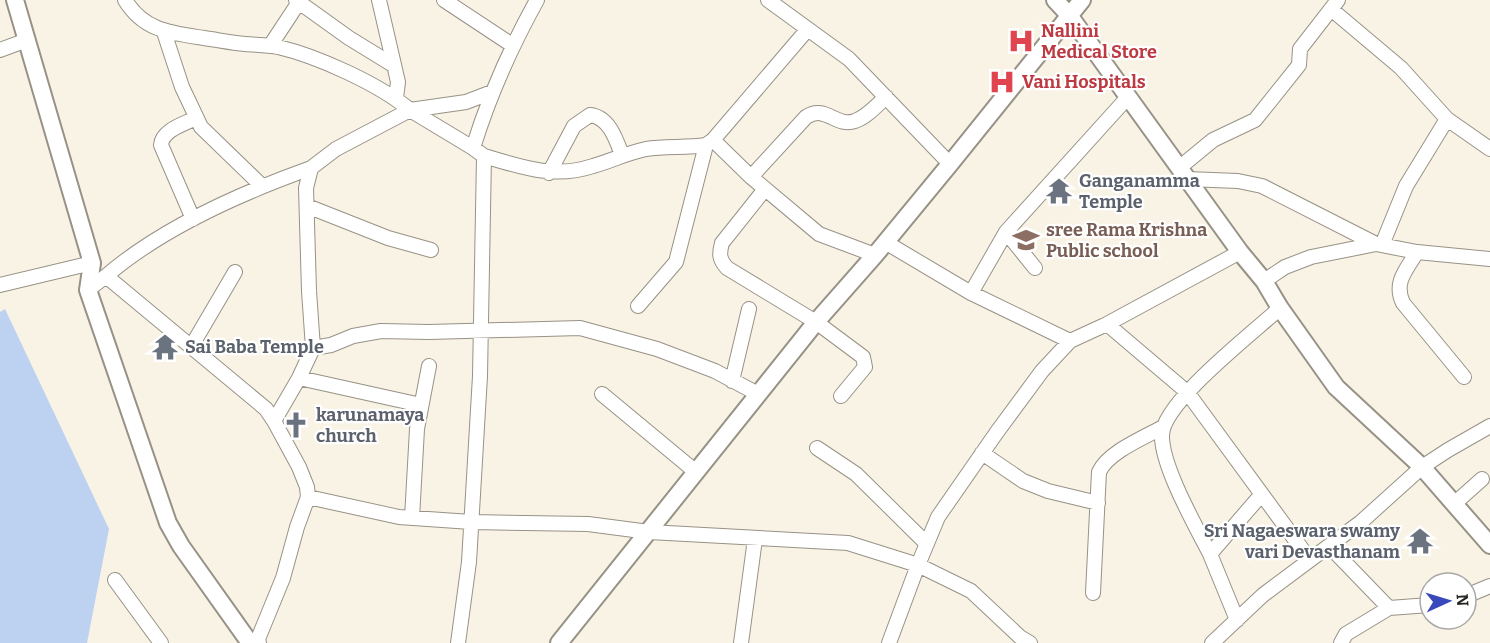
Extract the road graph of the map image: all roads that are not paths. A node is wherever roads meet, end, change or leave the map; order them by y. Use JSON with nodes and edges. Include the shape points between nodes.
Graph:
{"nodes":[{"id":1,"x":15,"y":0,"type":"edge"},
{"id":2,"x":124,"y":0,"type":"edge"},
{"id":3,"x":379,"y":0,"type":"edge"},
{"id":4,"x":444,"y":0,"type":"edge"},
{"id":5,"x":537,"y":0,"type":"edge"},
{"id":6,"x":767,"y":0,"type":"edge"},
{"id":7,"x":1055,"y":0,"type":"edge"},
{"id":8,"x":1082,"y":0,"type":"edge"},
{"id":9,"x":298,"y":1,"type":"edge"},
{"id":10,"x":1335,"y":4,"type":"edge"},
{"id":11,"x":1069,"y":15,"type":"junction"},
{"id":12,"x":807,"y":30,"type":"junction"},
{"id":13,"x":164,"y":32,"type":"junction"},
{"id":14,"x":27,"y":40,"type":"junction"},
{"id":15,"x":512,"y":45,"type":"junction"},
{"id":16,"x":270,"y":46,"type":"junction"},
{"id":17,"x":0,"y":50,"type":"edge"},
{"id":18,"x":393,"y":64,"type":"junction"},
{"id":19,"x":492,"y":92,"type":"junction"},
{"id":20,"x":886,"y":97,"type":"junction"},
{"id":21,"x":396,"y":98,"type":"junction"},
{"id":22,"x":1128,"y":98,"type":"junction"},
{"id":23,"x":410,"y":110,"type":"junction"},
{"id":24,"x":196,"y":117,"type":"junction"},
{"id":25,"x":1447,"y":119,"type":"junction"},
{"id":26,"x":710,"y":143,"type":"junction"},
{"id":27,"x":1490,"y":149,"type":"edge"},
{"id":28,"x":478,"y":152,"type":"junction"},
{"id":29,"x":622,"y":155,"type":"junction"},
{"id":30,"x":950,"y":164,"type":"junction"},
{"id":31,"x":311,"y":168,"type":"junction"},
{"id":32,"x":549,"y":173,"type":"junction"},
{"id":33,"x":1183,"y":174,"type":"junction"},
{"id":34,"x":751,"y":177,"type":"junction"},
{"id":35,"x":261,"y":185,"type":"junction"},
{"id":36,"x":765,"y":189,"type":"junction"},
{"id":37,"x":307,"y":206,"type":"junction"},
{"id":38,"x":193,"y":219,"type":"junction"},
{"id":39,"x":1005,"y":232,"type":"junction"},
{"id":40,"x":1379,"y":245,"type":"junction"},
{"id":41,"x":880,"y":248,"type":"junction"},
{"id":42,"x":431,"y":250,"type":"dead end"},
{"id":43,"x":1240,"y":252,"type":"junction"},
{"id":44,"x":1417,"y":252,"type":"junction"},
{"id":45,"x":1490,"y":260,"type":"edge"},
{"id":46,"x":92,"y":263,"type":"junction"},
{"id":47,"x":1035,"y":268,"type":"dead end"},
{"id":48,"x":235,"y":272,"type":"dead end"},
{"id":49,"x":106,"y":276,"type":"junction"},
{"id":50,"x":1264,"y":281,"type":"junction"},
{"id":51,"x":0,"y":285,"type":"edge"},
{"id":52,"x":88,"y":290,"type":"junction"},
{"id":53,"x":971,"y":293,"type":"junction"},
{"id":54,"x":638,"y":306,"type":"dead end"},
{"id":55,"x":1280,"y":308,"type":"junction"},
{"id":56,"x":749,"y":309,"type":"dead end"},
{"id":57,"x":816,"y":322,"type":"junction"},
{"id":58,"x":1107,"y":324,"type":"junction"},
{"id":59,"x":480,"y":330,"type":"junction"},
{"id":60,"x":1070,"y":341,"type":"junction"},
{"id":61,"x":191,"y":347,"type":"junction"},
{"id":62,"x":313,"y":348,"type":"junction"},
{"id":63,"x":429,"y":366,"type":"dead end"},
{"id":64,"x":1464,"y":377,"type":"dead end"},
{"id":65,"x":299,"y":378,"type":"junction"},
{"id":66,"x":732,"y":381,"type":"junction"},
{"id":67,"x":1187,"y":392,"type":"junction"},
{"id":68,"x":602,"y":394,"type":"dead end"},
{"id":69,"x":758,"y":394,"type":"junction"},
{"id":70,"x":841,"y":396,"type":"dead end"},
{"id":71,"x":421,"y":405,"type":"junction"},
{"id":72,"x":274,"y":421,"type":"junction"},
{"id":73,"x":1490,"y":426,"type":"edge"},
{"id":74,"x":1163,"y":427,"type":"junction"},
{"id":75,"x":817,"y":448,"type":"dead end"},
{"id":76,"x":982,"y":453,"type":"junction"},
{"id":77,"x":1422,"y":467,"type":"junction"},
{"id":78,"x":696,"y":472,"type":"junction"},
{"id":79,"x":1482,"y":479,"type":"dead end"},
{"id":80,"x":1261,"y":495,"type":"junction"},
{"id":81,"x":308,"y":497,"type":"junction"},
{"id":82,"x":1098,"y":503,"type":"junction"},
{"id":83,"x":1454,"y":504,"type":"junction"},
{"id":84,"x":412,"y":518,"type":"junction"},
{"id":85,"x":471,"y":522,"type":"junction"},
{"id":86,"x":649,"y":532,"type":"junction"},
{"id":87,"x":755,"y":538,"type":"junction"},
{"id":88,"x":927,"y":544,"type":"junction"},
{"id":89,"x":1490,"y":545,"type":"edge"},
{"id":90,"x":1329,"y":546,"type":"junction"},
{"id":91,"x":1210,"y":554,"type":"junction"},
{"id":92,"x":1310,"y":560,"type":"junction"},
{"id":93,"x":918,"y":565,"type":"junction"},
{"id":94,"x":115,"y":580,"type":"dead end"},
{"id":95,"x":1093,"y":593,"type":"dead end"},
{"id":96,"x":1418,"y":606,"type":"edge"},
{"id":97,"x":1389,"y":608,"type":"junction"},
{"id":98,"x":1237,"y":620,"type":"junction"},
{"id":99,"x":259,"y":642,"type":"edge"},
{"id":100,"x":161,"y":643,"type":"edge"},
{"id":101,"x":458,"y":643,"type":"edge"},
{"id":102,"x":559,"y":643,"type":"edge"},
{"id":103,"x":741,"y":643,"type":"edge"},
{"id":104,"x":888,"y":643,"type":"edge"},
{"id":105,"x":1030,"y":643,"type":"edge"},
{"id":106,"x":1212,"y":643,"type":"edge"},
{"id":107,"x":1341,"y":643,"type":"edge"}],
"edges":[{"from":1,"to":14,"type":"street"},
{"from":2,"to":13,"type":"street","via":[[147,24]]},
{"from":3,"to":18,"type":"street"},
{"from":4,"to":15,"type":"street"},
{"from":5,"to":15,"type":"street"},
{"from":6,"to":12,"type":"street"},
{"from":7,"to":11,"type":"street"},
{"from":8,"to":11,"type":"street"},
{"from":9,"to":16,"type":"street"},
{"from":9,"to":18,"type":"street","via":[[349,39]]},
{"from":10,"to":25,"type":"street"},
{"from":10,"to":33,"type":"street","via":[[1300,49],[1299,65],[1255,120],[1213,140]]},
{"from":11,"to":22,"type":"street"},
{"from":11,"to":30,"type":"street"},
{"from":12,"to":20,"type":"street","via":[[849,59]]},
{"from":12,"to":26,"type":"street"},
{"from":13,"to":16,"type":"street"},
{"from":13,"to":24,"type":"street"},
{"from":14,"to":17,"type":"street"},
{"from":14,"to":46,"type":"street"},
{"from":15,"to":19,"type":"street"},
{"from":16,"to":21,"type":"street","via":[[302,54]]},
{"from":18,"to":21,"type":"street","via":[[398,82]]},
{"from":19,"to":23,"type":"street","via":[[466,102]]},
{"from":19,"to":28,"type":"street"},
{"from":20,"to":30,"type":"street"},
{"from":20,"to":34,"type":"street","via":[[856,121],[840,121],[814,112]]},
{"from":21,"to":23,"type":"street"},
{"from":22,"to":33,"type":"street"},
{"from":22,"to":39,"type":"street"},
{"from":23,"to":28,"type":"street"},
{"from":23,"to":31,"type":"street","via":[[336,149]]},
{"from":24,"to":35,"type":"street","via":[[201,127]]},
{"from":24,"to":38,"type":"street","via":[[161,141]]},
{"from":25,"to":27,"type":"street"},
{"from":25,"to":40,"type":"street","via":[[1406,186]]},
{"from":26,"to":29,"type":"street"},
{"from":26,"to":34,"type":"street"},
{"from":26,"to":54,"type":"street","via":[[676,262]]},
{"from":28,"to":32,"type":"street"},
{"from":28,"to":59,"type":"street"},
{"from":29,"to":32,"type":"street","via":[[592,167]]},
{"from":29,"to":32,"type":"street","via":[[604,121],[590,115],[574,126]]},
{"from":30,"to":41,"type":"street"},
{"from":31,"to":35,"type":"street"},
{"from":31,"to":37,"type":"street"},
{"from":33,"to":40,"type":"street","via":[[1262,186]]},
{"from":33,"to":43,"type":"street"},
{"from":34,"to":36,"type":"street"},
{"from":35,"to":38,"type":"street"},
{"from":36,"to":41,"type":"street","via":[[819,234]]},
{"from":36,"to":57,"type":"street","via":[[722,243],[722,262]]},
{"from":37,"to":42,"type":"street","via":[[388,238]]},
{"from":37,"to":62,"type":"street"},
{"from":38,"to":49,"type":"street"},
{"from":39,"to":47,"type":"street"},
{"from":39,"to":53,"type":"street"},
{"from":40,"to":44,"type":"street"},
{"from":40,"to":50,"type":"street","via":[[1311,257]]},
{"from":41,"to":53,"type":"street"},
{"from":41,"to":57,"type":"street"},
{"from":43,"to":50,"type":"street"},
{"from":43,"to":58,"type":"street"},
{"from":44,"to":45,"type":"street"},
{"from":44,"to":64,"type":"street","via":[[1399,283],[1399,294]]},
{"from":46,"to":51,"type":"street"},
{"from":46,"to":52,"type":"street"},
{"from":48,"to":61,"type":"street"},
{"from":49,"to":52,"type":"street"},
{"from":49,"to":61,"type":"street"},
{"from":50,"to":55,"type":"street"},
{"from":52,"to":99,"type":"street","via":[[168,523],[180,546]]},
{"from":53,"to":60,"type":"street"},
{"from":55,"to":67,"type":"street"},
{"from":55,"to":77,"type":"street","via":[[1336,387]]},
{"from":56,"to":66,"type":"street"},
{"from":57,"to":69,"type":"street"},
{"from":57,"to":70,"type":"street","via":[[863,357],[865,367]]},
{"from":58,"to":60,"type":"street"},
{"from":58,"to":67,"type":"street"},
{"from":59,"to":62,"type":"street","via":[[381,331]]},
{"from":59,"to":66,"type":"street","via":[[580,328],[657,349]]},
{"from":59,"to":85,"type":"street"},
{"from":60,"to":76,"type":"street"},
{"from":61,"to":72,"type":"street","via":[[266,409]]},
{"from":62,"to":65,"type":"street"},
{"from":63,"to":71,"type":"street"},
{"from":65,"to":71,"type":"street"},
{"from":65,"to":72,"type":"street"},
{"from":66,"to":69,"type":"street"},
{"from":67,"to":74,"type":"street"},
{"from":67,"to":80,"type":"street"},
{"from":68,"to":78,"type":"street"},
{"from":69,"to":78,"type":"street"},
{"from":71,"to":84,"type":"street"},
{"from":72,"to":81,"type":"street","via":[[299,467]]},
{"from":73,"to":77,"type":"street"},
{"from":74,"to":82,"type":"street","via":[[1102,465]]},
{"from":74,"to":91,"type":"street","via":[[1165,458]]},
{"from":75,"to":88,"type":"street","via":[[856,474]]},
{"from":76,"to":82,"type":"street","via":[[1023,481]]},
{"from":76,"to":88,"type":"street","via":[[938,517]]},
{"from":77,"to":83,"type":"street"},
{"from":77,"to":90,"type":"street"},
{"from":78,"to":86,"type":"street"},
{"from":79,"to":83,"type":"street"},
{"from":80,"to":91,"type":"street"},
{"from":80,"to":92,"type":"street"},
{"from":81,"to":84,"type":"street"},
{"from":81,"to":99,"type":"street"},
{"from":82,"to":95,"type":"street"},
{"from":83,"to":89,"type":"street"},
{"from":84,"to":85,"type":"street"},
{"from":85,"to":86,"type":"street","via":[[588,524]]},
{"from":85,"to":101,"type":"street"},
{"from":86,"to":87,"type":"street"},
{"from":86,"to":102,"type":"street"},
{"from":87,"to":93,"type":"street","via":[[848,543]]},
{"from":87,"to":103,"type":"street"},
{"from":88,"to":93,"type":"street"},
{"from":90,"to":92,"type":"street"},
{"from":90,"to":97,"type":"street"},
{"from":91,"to":98,"type":"street"},
{"from":92,"to":98,"type":"street"},
{"from":93,"to":104,"type":"street"},
{"from":93,"to":105,"type":"street","via":[[971,591]]},
{"from":94,"to":100,"type":"street"},
{"from":96,"to":97,"type":"street"},
{"from":97,"to":107,"type":"street","via":[[1346,634]]},
{"from":98,"to":106,"type":"street"}]}
